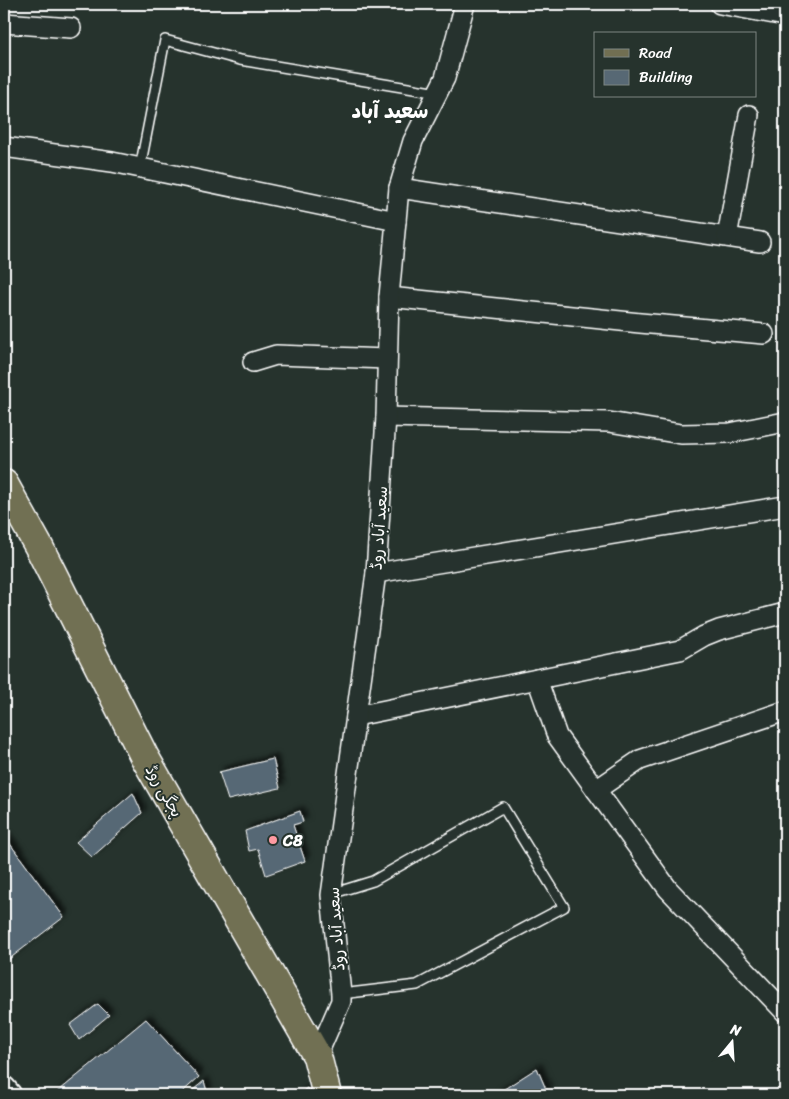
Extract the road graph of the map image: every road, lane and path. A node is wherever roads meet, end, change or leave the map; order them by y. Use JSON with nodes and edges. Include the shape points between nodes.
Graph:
{"nodes":[{"id":1,"x":465,"y":4,"type":"edge"},
{"id":2,"x":720,"y":4,"type":"edge"},
{"id":3,"x":785,"y":16,"type":"edge"},
{"id":4,"x":4,"y":22,"type":"edge"},
{"id":5,"x":71,"y":28,"type":"dead end"},
{"id":6,"x":438,"y":93,"type":"junction"},
{"id":7,"x":749,"y":114,"type":"dead end"},
{"id":8,"x":4,"y":148,"type":"edge"},
{"id":9,"x":140,"y":168,"type":"junction"},
{"id":10,"x":399,"y":188,"type":"junction"},
{"id":11,"x":396,"y":222,"type":"junction"},
{"id":12,"x":727,"y":237,"type":"junction"},
{"id":13,"x":760,"y":242,"type":"dead end"},
{"id":14,"x":389,"y":297,"type":"junction"},
{"id":15,"x":764,"y":334,"type":"dead end"},
{"id":16,"x":388,"y":360,"type":"junction"},
{"id":17,"x":253,"y":362,"type":"dead end"},
{"id":18,"x":386,"y":417,"type":"junction"},
{"id":19,"x":785,"y":422,"type":"edge"},
{"id":20,"x":4,"y":484,"type":"edge"},
{"id":21,"x":785,"y":506,"type":"edge"},
{"id":22,"x":376,"y":572,"type":"junction"},
{"id":23,"x":785,"y":613,"type":"edge"},
{"id":24,"x":537,"y":679,"type":"junction"},
{"id":25,"x":785,"y":711,"type":"edge"},
{"id":26,"x":356,"y":716,"type":"junction"},
{"id":27,"x":596,"y":790,"type":"junction"},
{"id":28,"x":330,"y":894,"type":"junction"},
{"id":29,"x":341,"y":994,"type":"junction"},
{"id":30,"x":785,"y":1012,"type":"edge"},
{"id":31,"x":317,"y":1056,"type":"junction"},
{"id":32,"x":4,"y":1088,"type":"edge"},
{"id":33,"x":10,"y":1095,"type":"edge"},
{"id":34,"x":326,"y":1095,"type":"edge"}],
"edges":[{"from":1,"to":6,"type":"street","name":"سعید آباد روڈ"},
{"from":2,"to":3,"type":"street"},
{"from":4,"to":5,"type":"street"},
{"from":6,"to":9,"type":"lane","via":[[240,60],[165,40]]},
{"from":6,"to":10,"type":"street","name":"سعید آباد روڈ","via":[[413,142]]},
{"from":7,"to":12,"type":"street"},
{"from":8,"to":9,"type":"street"},
{"from":9,"to":11,"type":"street"},
{"from":10,"to":11,"type":"street","name":"سعید آباد روڈ"},
{"from":10,"to":12,"type":"street"},
{"from":11,"to":14,"type":"street","name":"سعید آباد روڈ"},
{"from":12,"to":13,"type":"street"},
{"from":14,"to":15,"type":"street"},
{"from":14,"to":16,"type":"street","name":"سعید آباد روڈ"},
{"from":16,"to":17,"type":"street","via":[[276,355]]},
{"from":16,"to":18,"type":"street","name":"سعید آباد روڈ"},
{"from":18,"to":19,"type":"street","via":[[609,422],[681,434],[730,433]]},
{"from":18,"to":22,"type":"street","name":"سعید آباد روڈ"},
{"from":20,"to":31,"type":"main road","name":"پجگی روڈ","via":[[40,548],[144,756]]},
{"from":21,"to":22,"type":"street"},
{"from":22,"to":26,"type":"street","name":"سعید آباد روڈ"},
{"from":23,"to":24,"type":"street","via":[[719,630],[680,650]]},
{"from":24,"to":26,"type":"street"},
{"from":24,"to":27,"type":"street","via":[[557,736]]},
{"from":25,"to":27,"type":"street","via":[[640,760]]},
{"from":26,"to":28,"type":"street","name":"سعید آباد روڈ"},
{"from":27,"to":30,"type":"street","via":[[668,889]]},
{"from":28,"to":29,"type":"street","name":"سعید آباد روڈ"},
{"from":28,"to":29,"type":"lane","via":[[373,881],[503,807],[564,907],[417,985]]},
{"from":29,"to":31,"type":"street","name":"سعید آباد روڈ","via":[[341,1001]]},
{"from":31,"to":34,"type":"main road","name":"پجگی روڈ"},
{"from":32,"to":33,"type":"street"}]}
